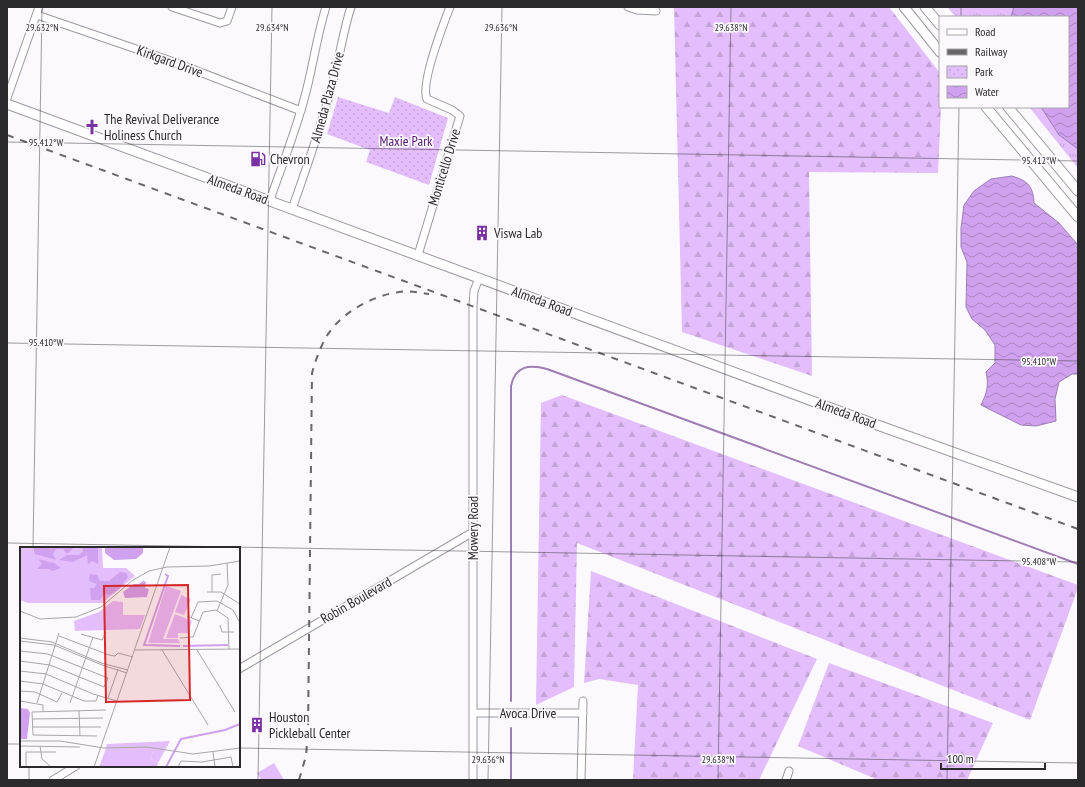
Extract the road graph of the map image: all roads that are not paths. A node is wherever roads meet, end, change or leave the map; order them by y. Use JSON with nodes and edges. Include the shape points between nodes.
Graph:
{"nodes":[{"id":1,"x":39,"y":7,"type":"edge"},
{"id":2,"x":172,"y":7,"type":"edge"},
{"id":3,"x":232,"y":7,"type":"edge"},
{"id":4,"x":326,"y":7,"type":"edge"},
{"id":5,"x":352,"y":7,"type":"edge"},
{"id":6,"x":450,"y":7,"type":"edge"},
{"id":7,"x":628,"y":7,"type":"edge"},
{"id":8,"x":904,"y":7,"type":"edge"},
{"id":9,"x":925,"y":7,"type":"edge"},
{"id":10,"x":656,"y":11,"type":"dead end"},
{"id":11,"x":37,"y":15,"type":"junction"},
{"id":12,"x":939,"y":24,"type":"edge"},
{"id":13,"x":938,"y":46,"type":"edge"},
{"id":14,"x":7,"y":98,"type":"edge"},
{"id":15,"x":7,"y":104,"type":"edge"},
{"id":16,"x":987,"y":108,"type":"edge"},
{"id":17,"x":1009,"y":108,"type":"edge"},
{"id":18,"x":301,"y":111,"type":"junction"},
{"id":19,"x":1034,"y":139,"type":"junction"},
{"id":20,"x":1020,"y":148,"type":"junction"},
{"id":21,"x":1078,"y":191,"type":"edge"},
{"id":22,"x":270,"y":200,"type":"junction"},
{"id":23,"x":292,"y":209,"type":"junction"},
{"id":24,"x":1078,"y":217,"type":"edge"},
{"id":25,"x":418,"y":255,"type":"junction"},
{"id":26,"x":479,"y":278,"type":"junction"},
{"id":27,"x":1078,"y":497,"type":"edge"},
{"id":28,"x":473,"y":532,"type":"junction"},
{"id":29,"x":240,"y":668,"type":"edge"},
{"id":30,"x":583,"y":701,"type":"dead end"},
{"id":31,"x":473,"y":714,"type":"junction"},
{"id":32,"x":583,"y":714,"type":"junction"},
{"id":33,"x":74,"y":767,"type":"edge"},
{"id":34,"x":789,"y":771,"type":"dead end"},
{"id":35,"x":53,"y":780,"type":"edge"},
{"id":36,"x":473,"y":780,"type":"edge"},
{"id":37,"x":581,"y":780,"type":"edge"},
{"id":38,"x":786,"y":780,"type":"edge"}],
"edges":[{"from":1,"to":11,"type":"street"},
{"from":2,"to":3,"type":"street","via":[[220,23],[227,21]]},
{"from":4,"to":18,"type":"street","name":"Almeda Plaza Drive"},
{"from":5,"to":23,"type":"street","name":"Almeda Plaza Drive","via":[[334,80]]},
{"from":6,"to":25,"type":"street","name":"Monticello Drive","via":[[440,32],[424,95],[460,116]]},
{"from":7,"to":10,"type":"street"},
{"from":8,"to":13,"type":"main road"},
{"from":9,"to":12,"type":"main road"},
{"from":11,"to":14,"type":"street"},
{"from":11,"to":18,"type":"street","name":"Kirkgard Drive","via":[[174,62]]},
{"from":15,"to":22,"type":"main road","name":"Almeda Road"},
{"from":16,"to":20,"type":"main road"},
{"from":17,"to":19,"type":"main road"},
{"from":18,"to":22,"type":"street","name":"Almeda Plaza Drive"},
{"from":19,"to":20,"type":"main road"},
{"from":19,"to":21,"type":"main road"},
{"from":20,"to":24,"type":"main road"},
{"from":22,"to":23,"type":"main road","name":"Almeda Road"},
{"from":23,"to":25,"type":"main road","name":"Almeda Road"},
{"from":25,"to":26,"type":"main road","name":"Almeda Road"},
{"from":26,"to":27,"type":"main road","name":"Almeda Road"},
{"from":26,"to":28,"type":"street","name":"Mowery Road","via":[[474,291],[473,306]]},
{"from":28,"to":29,"type":"street","name":"Robin Boulevard"},
{"from":28,"to":31,"type":"street","name":"Mowery Road"},
{"from":30,"to":32,"type":"street"},
{"from":31,"to":32,"type":"street","name":"Avoca Drive"},
{"from":31,"to":36,"type":"street","name":"Mowery Road"},
{"from":32,"to":37,"type":"street"},
{"from":33,"to":35,"type":"street"},
{"from":34,"to":38,"type":"street"}]}
